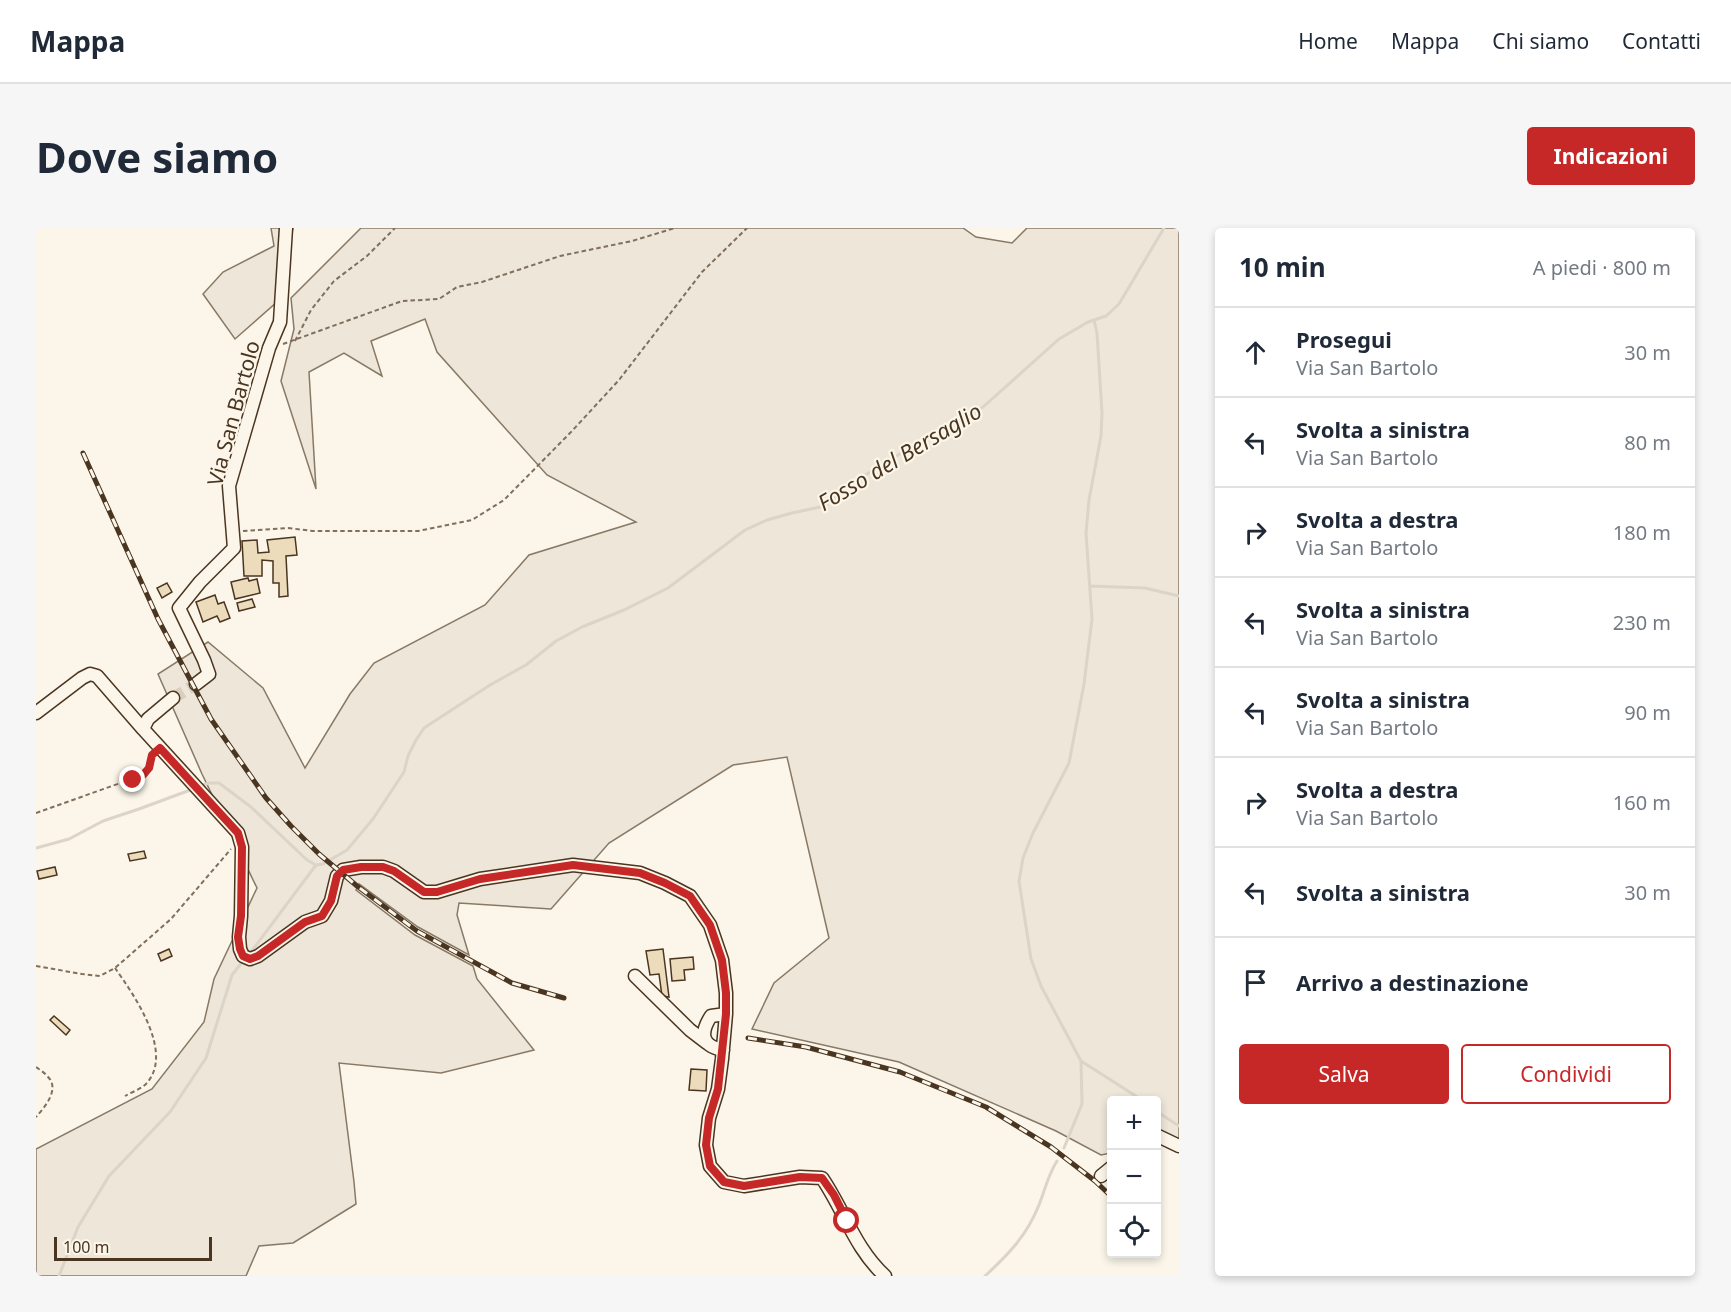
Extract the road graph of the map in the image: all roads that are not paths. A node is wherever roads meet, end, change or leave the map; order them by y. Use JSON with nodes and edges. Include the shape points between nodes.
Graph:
{"nodes":[{"id":1,"x":286,"y":228,"type":"edge"},
{"id":2,"x":196,"y":684,"type":"tunnel mouth"},
{"id":3,"x":173,"y":698,"type":"tunnel mouth"},
{"id":4,"x":36,"y":713,"type":"edge"},
{"id":5,"x":143,"y":729,"type":"junction"},
{"id":6,"x":635,"y":976,"type":"dead end"},
{"id":7,"x":726,"y":1014,"type":"junction"},
{"id":8,"x":707,"y":1043,"type":"junction"},
{"id":9,"x":723,"y":1050,"type":"junction"},
{"id":10,"x":1161,"y":1137,"type":"edge"},
{"id":11,"x":1179,"y":1146,"type":"edge"},
{"id":12,"x":1107,"y":1171,"type":"edge"},
{"id":13,"x":1101,"y":1176,"type":"dead end"},
{"id":14,"x":885,"y":1276,"type":"edge"}],
"edges":[{"from":1,"to":2,"type":"street","name":"Via San Bartolo","via":[[280,322],[228,486],[234,548],[179,608],[209,674]]},
{"from":3,"to":5,"type":"street","via":[[148,719]]},
{"from":4,"to":5,"type":"street","via":[[90,674],[97,676]]},
{"from":5,"to":7,"type":"street","via":[[238,833],[242,847],[238,937],[246,957],[258,956],[305,922],[322,916],[343,870],[383,867],[424,892],[437,892],[480,879],[573,865],[600,868],[640,873],[690,896],[710,925],[722,960]]},
{"from":6,"to":8,"type":"street"},
{"from":7,"to":8,"type":"street","via":[[711,1016],[705,1025]]},
{"from":7,"to":9,"type":"street"},
{"from":8,"to":9,"type":"street"},
{"from":9,"to":14,"type":"street","via":[[709,1118],[706,1145],[710,1166],[724,1182],[744,1186],[800,1177],[822,1178],[854,1237]]},
{"from":10,"to":11,"type":"street"},
{"from":12,"to":13,"type":"street"}]}
